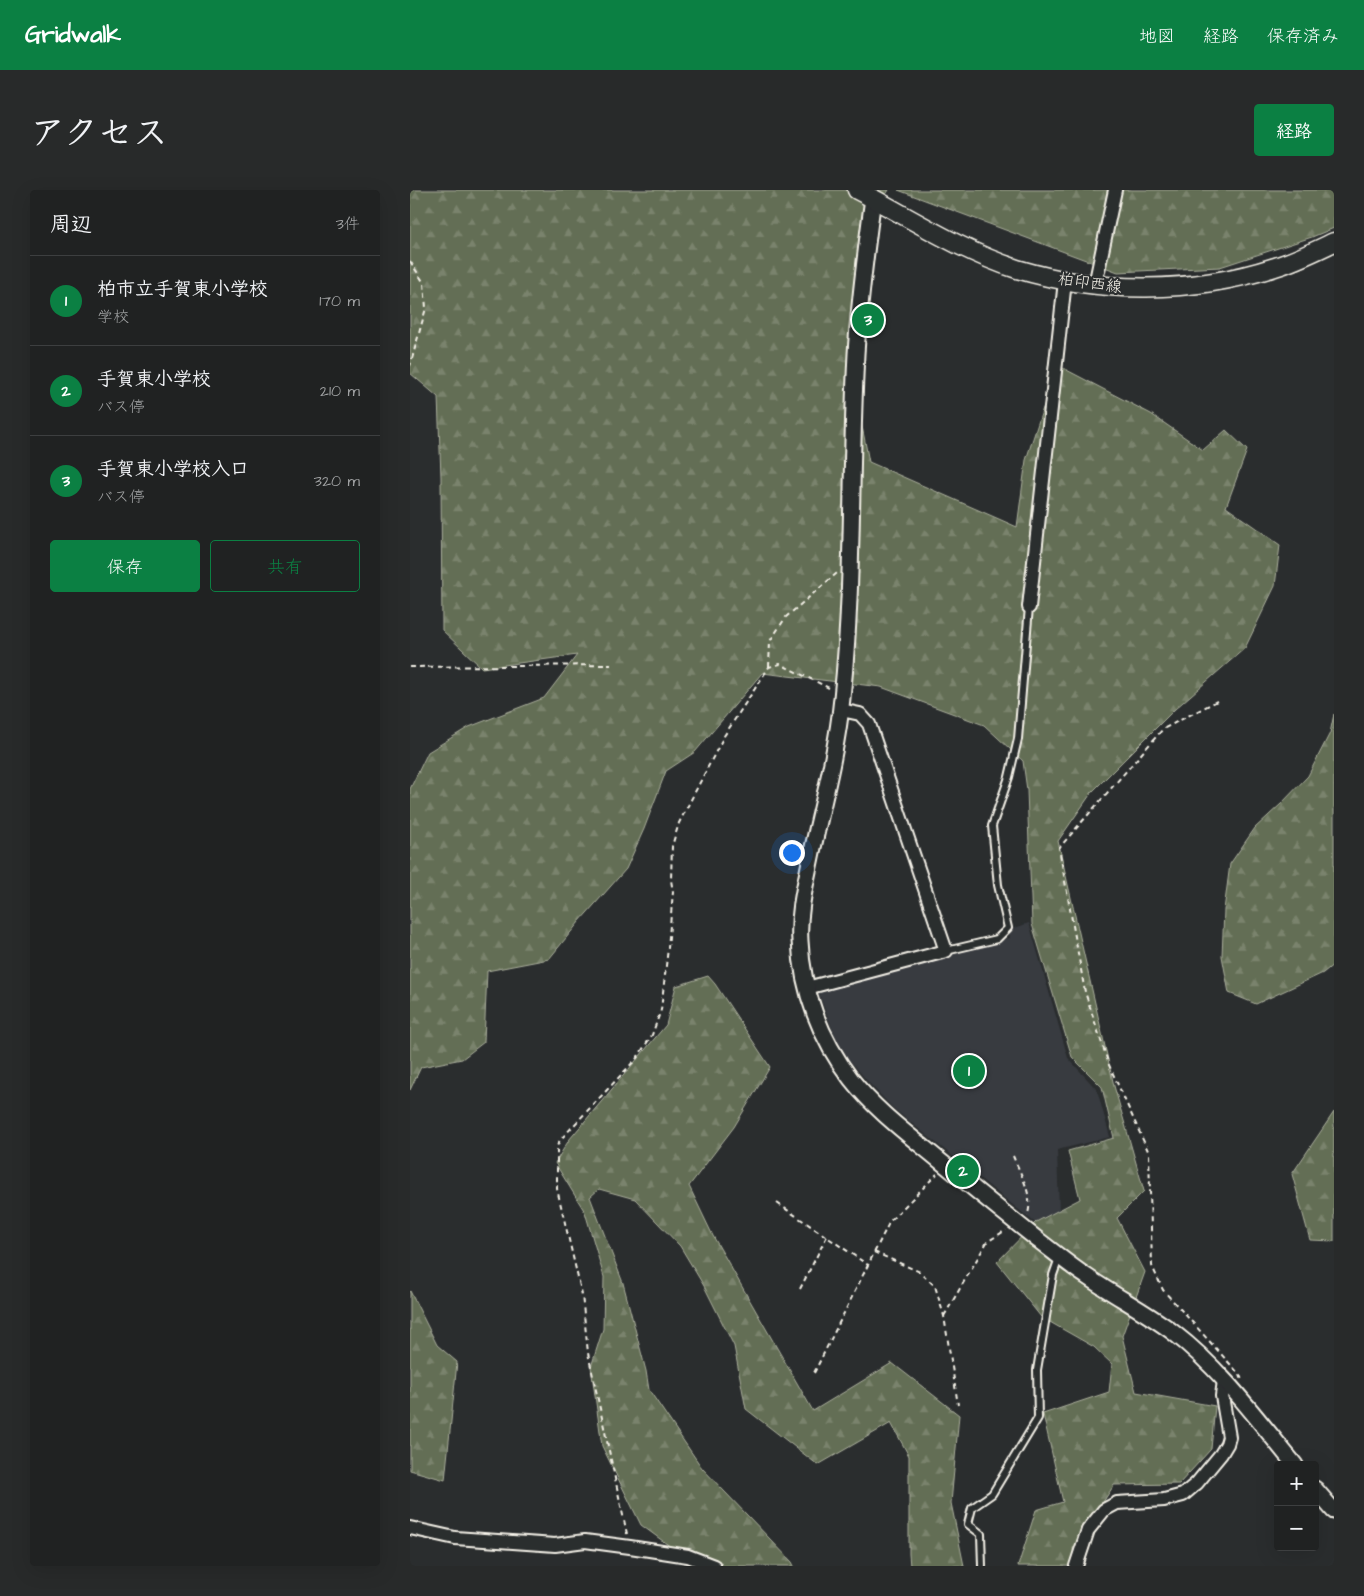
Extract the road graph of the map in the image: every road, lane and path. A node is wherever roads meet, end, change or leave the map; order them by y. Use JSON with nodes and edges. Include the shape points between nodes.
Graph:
{"nodes":[{"id":1,"x":857,"y":190,"type":"edge"},
{"id":2,"x":1115,"y":190,"type":"edge"},
{"id":3,"x":874,"y":194,"type":"edge"},
{"id":4,"x":1334,"y":242,"type":"edge"},
{"id":5,"x":410,"y":261,"type":"edge"},
{"id":6,"x":1065,"y":281,"type":"junction"},
{"id":7,"x":1095,"y":285,"type":"junction"},
{"id":8,"x":410,"y":366,"type":"edge"},
{"id":9,"x":850,"y":562,"type":"junction"},
{"id":10,"x":1029,"y":607,"type":"joint"},
{"id":11,"x":611,"y":665,"type":"dead end"},
{"id":12,"x":769,"y":666,"type":"junction"},
{"id":13,"x":410,"y":667,"type":"edge"},
{"id":14,"x":843,"y":694,"type":"junction"},
{"id":15,"x":1217,"y":700,"type":"dead end"},
{"id":16,"x":841,"y":710,"type":"junction"},
{"id":17,"x":946,"y":951,"type":"junction"},
{"id":18,"x":807,"y":988,"type":"junction"},
{"id":19,"x":1013,"y":1156,"type":"dead end"},
{"id":20,"x":946,"y":1165,"type":"junction"},
{"id":21,"x":777,"y":1203,"type":"dead end"},
{"id":22,"x":1019,"y":1225,"type":"junction"},
{"id":23,"x":827,"y":1236,"type":"junction"},
{"id":24,"x":874,"y":1252,"type":"junction"},
{"id":25,"x":1060,"y":1256,"type":"junction"},
{"id":26,"x":868,"y":1264,"type":"junction"},
{"id":27,"x":800,"y":1289,"type":"dead end"},
{"id":28,"x":944,"y":1316,"type":"junction"},
{"id":29,"x":814,"y":1373,"type":"dead end"},
{"id":30,"x":1224,"y":1380,"type":"junction"},
{"id":31,"x":1236,"y":1394,"type":"junction"},
{"id":32,"x":958,"y":1405,"type":"dead end"},
{"id":33,"x":1292,"y":1461,"type":"edge"},
{"id":34,"x":1319,"y":1494,"type":"edge"},
{"id":35,"x":1334,"y":1511,"type":"edge"},
{"id":36,"x":410,"y":1528,"type":"edge"},
{"id":37,"x":630,"y":1547,"type":"junction"},
{"id":38,"x":714,"y":1566,"type":"edge"},
{"id":39,"x":982,"y":1566,"type":"edge"},
{"id":40,"x":1076,"y":1566,"type":"edge"}],
"edges":[{"from":1,"to":3,"type":"main road","name":"柏印西線"},
{"from":2,"to":7,"type":"street"},
{"from":3,"to":6,"type":"main road","name":"柏印西線","via":[[983,256]]},
{"from":3,"to":9,"type":"street","via":[[856,351]]},
{"from":4,"to":7,"type":"main road","name":"柏印西線","via":[[1277,267],[1247,276],[1183,286],[1124,288]]},
{"from":5,"to":8,"type":"path","via":[[424,283],[426,308]]},
{"from":6,"to":7,"type":"main road","name":"柏印西線"},
{"from":6,"to":10,"type":"street"},
{"from":9,"to":12,"type":"path","via":[[786,618],[770,640]]},
{"from":9,"to":14,"type":"street"},
{"from":10,"to":17,"type":"lane","via":[[1018,739],[992,826],[998,885],[1008,928],[997,939]]},
{"from":11,"to":13,"type":"path"},
{"from":12,"to":14,"type":"path","via":[[780,664]]},
{"from":12,"to":37,"type":"path","via":[[724,736],[679,823],[672,846],[674,892],[661,1010],[652,1034],[636,1058],[557,1146],[556,1189],[582,1295],[588,1353]]},
{"from":14,"to":16,"type":"street"},
{"from":15,"to":31,"type":"path","via":[[1163,729],[1059,848],[1085,992],[1109,1065],[1150,1153],[1152,1266],[1163,1290],[1240,1375],[1244,1383]]},
{"from":16,"to":17,"type":"street","via":[[860,714],[869,724]]},
{"from":16,"to":18,"type":"street","via":[[800,914]]},
{"from":17,"to":18,"type":"street"},
{"from":18,"to":20,"type":"street","via":[[823,1033],[852,1080],[892,1121]]},
{"from":19,"to":22,"type":"path","via":[[1030,1210]]},
{"from":20,"to":22,"type":"street"},
{"from":20,"to":24,"type":"path","via":[[890,1221]]},
{"from":21,"to":23,"type":"path"},
{"from":22,"to":25,"type":"street"},
{"from":22,"to":28,"type":"path","via":[[988,1242]]},
{"from":23,"to":26,"type":"path"},
{"from":23,"to":27,"type":"path"},
{"from":24,"to":26,"type":"path"},
{"from":24,"to":28,"type":"path","via":[[920,1272],[935,1286]]},
{"from":25,"to":30,"type":"street","via":[[1176,1334]]},
{"from":25,"to":39,"type":"lane","via":[[1052,1275],[1037,1370],[1038,1418],[992,1494],[972,1508],[968,1524],[981,1534]]},
{"from":26,"to":29,"type":"path"},
{"from":28,"to":32,"type":"path"},
{"from":30,"to":31,"type":"street"},
{"from":30,"to":40,"type":"street","via":[[1222,1396],[1229,1437],[1221,1454],[1197,1483],[1182,1495],[1164,1500],[1117,1503],[1104,1510],[1088,1530]]},
{"from":31,"to":33,"type":"street"},
{"from":34,"to":35,"type":"street"},
{"from":36,"to":37,"type":"street","via":[[455,1538],[556,1545],[585,1541]]},
{"from":37,"to":38,"type":"street","via":[[688,1556]]}]}
